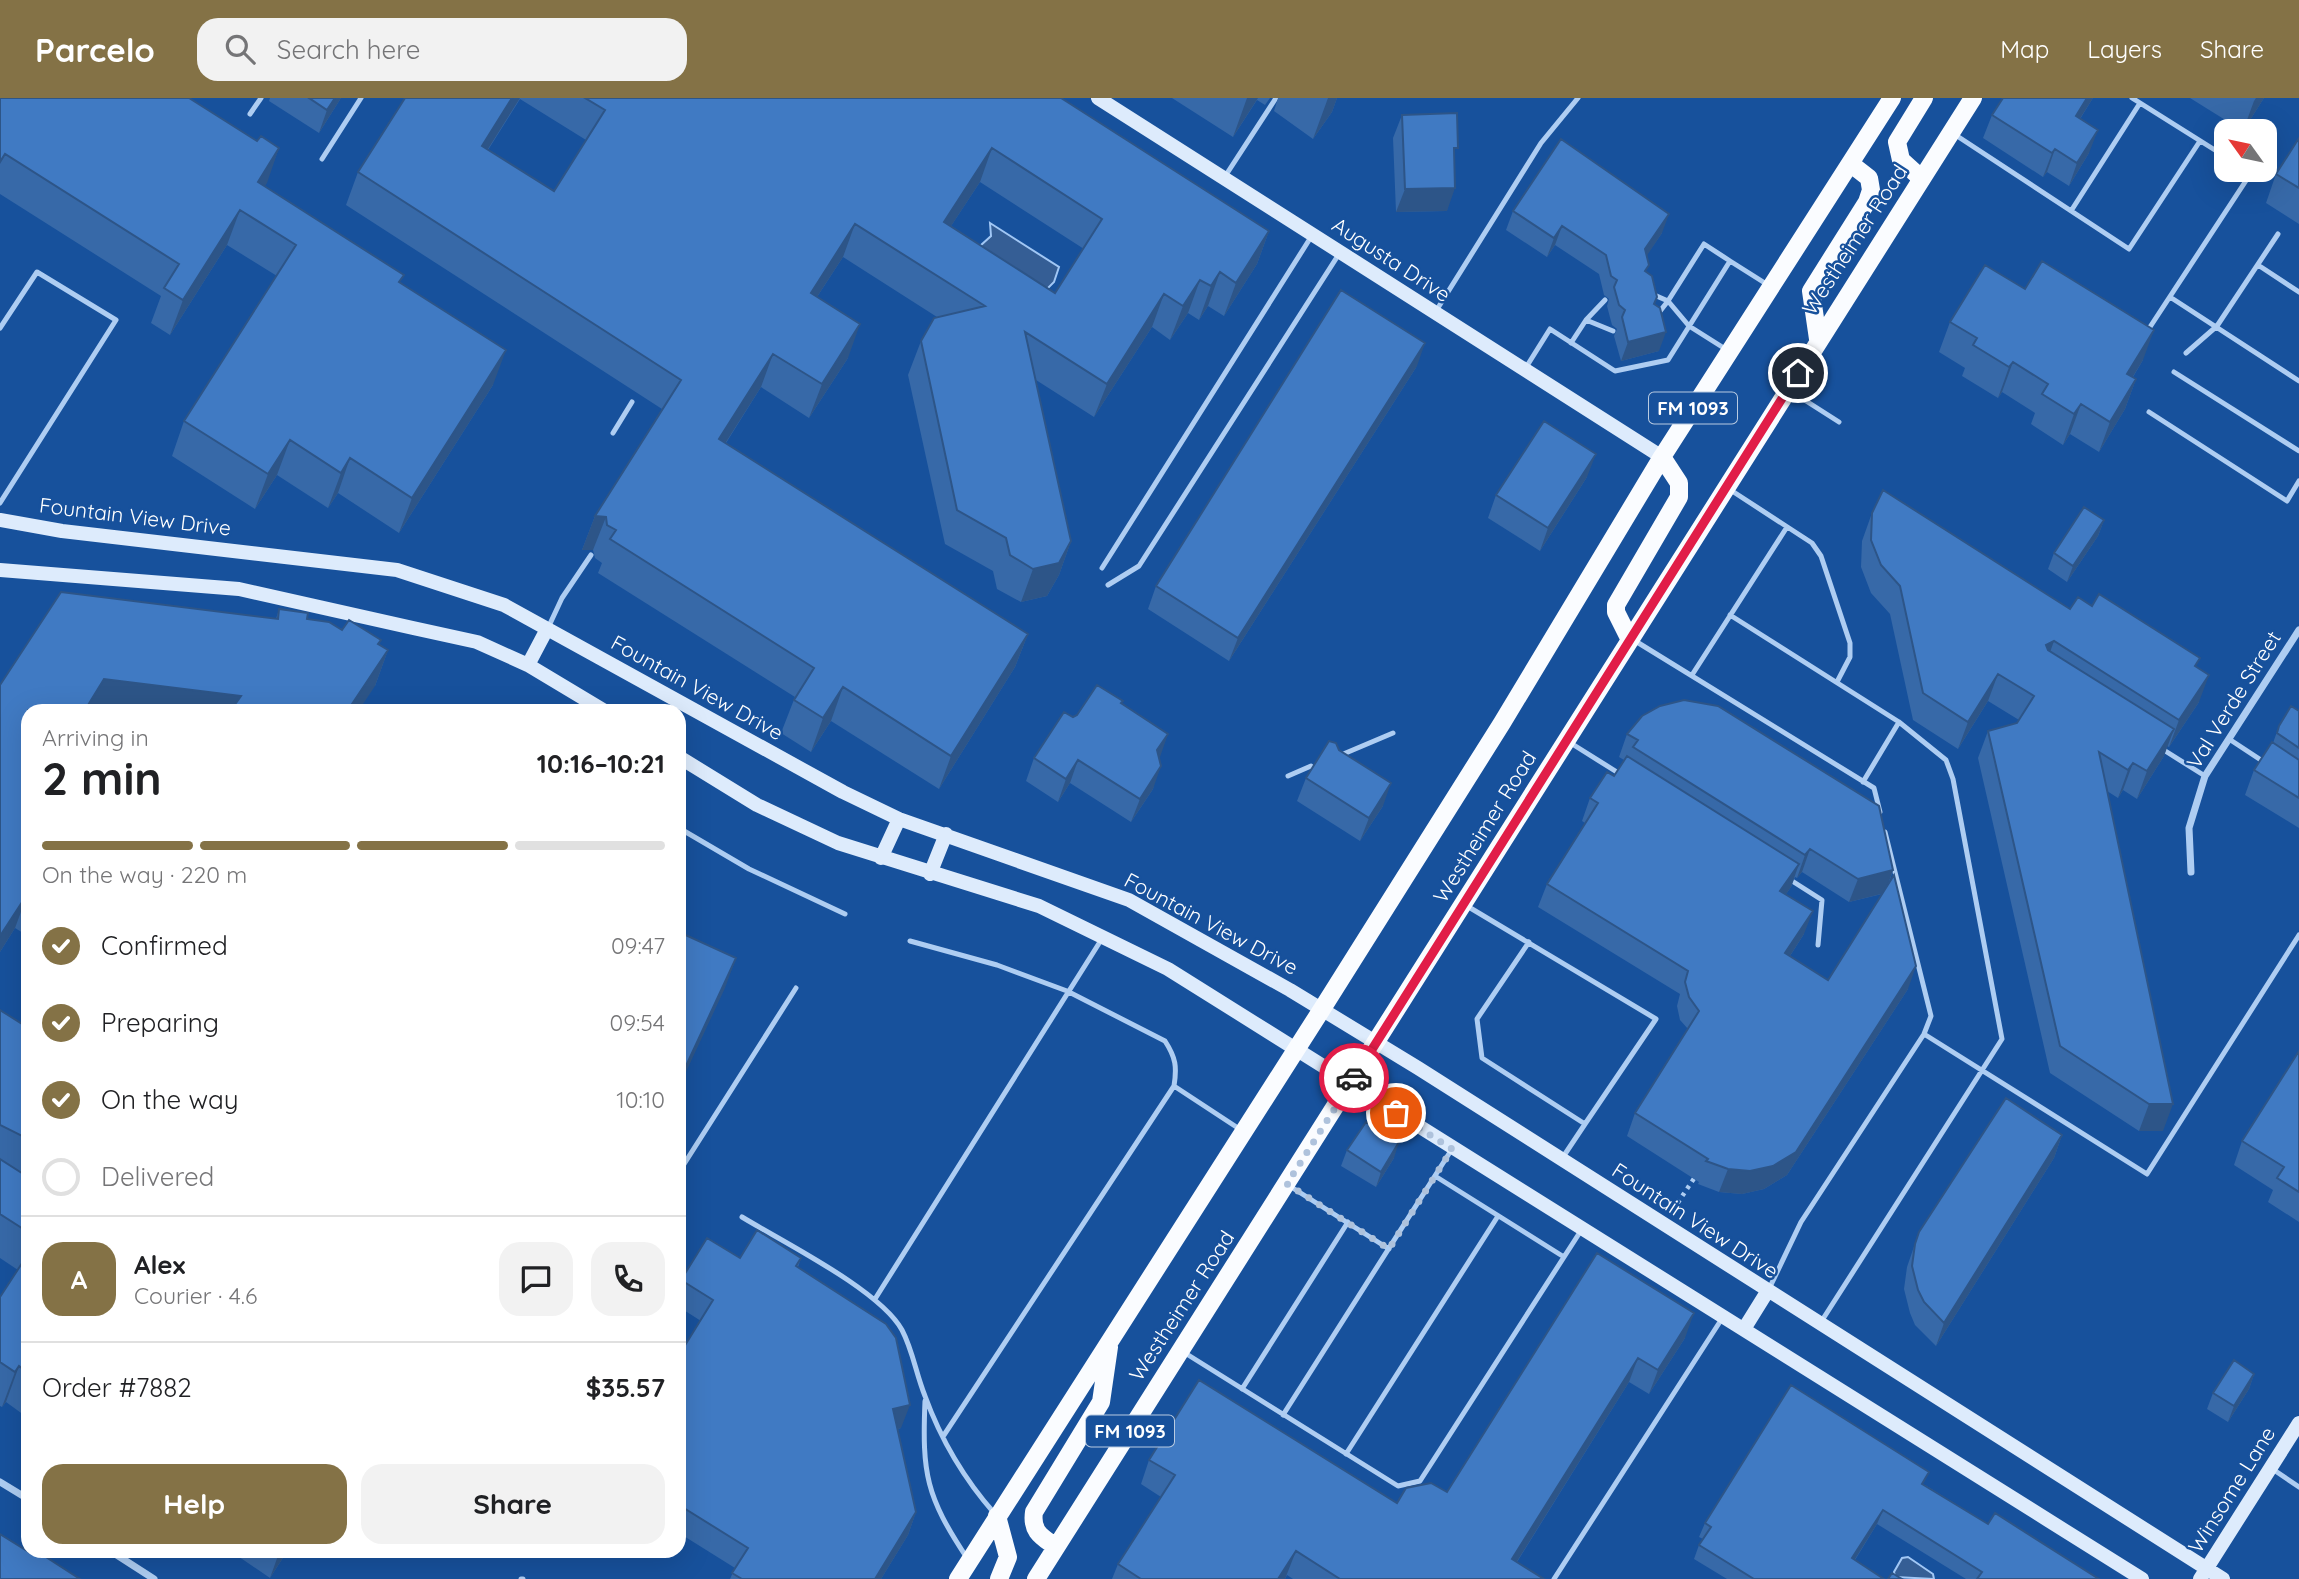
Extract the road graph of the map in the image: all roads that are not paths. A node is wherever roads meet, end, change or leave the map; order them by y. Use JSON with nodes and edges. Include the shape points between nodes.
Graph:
{"nodes":[{"id":1,"x":261,"y":98,"type":"edge"},
{"id":2,"x":360,"y":98,"type":"edge"},
{"id":3,"x":1098,"y":98,"type":"edge"},
{"id":4,"x":1276,"y":98,"type":"edge"},
{"id":5,"x":1578,"y":98,"type":"edge"},
{"id":6,"x":1892,"y":98,"type":"edge"},
{"id":7,"x":1924,"y":98,"type":"edge"},
{"id":8,"x":1973,"y":98,"type":"edge"},
{"id":9,"x":2132,"y":98,"type":"edge"},
{"id":10,"x":2140,"y":103,"type":"junction"},
{"id":11,"x":250,"y":114,"type":"dead end"},
{"id":12,"x":1951,"y":132,"type":"junction"},
{"id":13,"x":2200,"y":141,"type":"junction"},
{"id":14,"x":2214,"y":150,"type":"edge"},
{"id":15,"x":322,"y":159,"type":"dead end"},
{"id":16,"x":1851,"y":164,"type":"junction"},
{"id":17,"x":1224,"y":178,"type":"junction"},
{"id":18,"x":1922,"y":179,"type":"junction"},
{"id":19,"x":2245,"y":182,"type":"edge"},
{"id":20,"x":2071,"y":211,"type":"junction"},
{"id":21,"x":2278,"y":234,"type":"dead end"},
{"id":22,"x":1313,"y":235,"type":"junction"},
{"id":23,"x":1340,"y":252,"type":"junction"},
{"id":24,"x":1730,"y":261,"type":"junction"},
{"id":25,"x":2258,"y":265,"type":"junction"},
{"id":26,"x":1771,"y":287,"type":"junction"},
{"id":27,"x":1643,"y":289,"type":"edge"},
{"id":28,"x":2299,"y":292,"type":"edge"},
{"id":29,"x":2170,"y":297,"type":"junction"},
{"id":30,"x":1605,"y":300,"type":"dead end"},
{"id":31,"x":1668,"y":301,"type":"junction"},
{"id":32,"x":1434,"y":314,"type":"junction"},
{"id":33,"x":1586,"y":320,"type":"junction"},
{"id":34,"x":1652,"y":322,"type":"edge"},
{"id":35,"x":1689,"y":326,"type":"junction"},
{"id":36,"x":2217,"y":326,"type":"junction"},
{"id":37,"x":2150,"y":327,"type":"edge"},
{"id":38,"x":0,"y":328,"type":"edge"},
{"id":39,"x":1613,"y":331,"type":"dead end"},
{"id":40,"x":1818,"y":340,"type":"junction"},
{"id":41,"x":1571,"y":343,"type":"junction"},
{"id":42,"x":1730,"y":352,"type":"junction"},
{"id":43,"x":2186,"y":353,"type":"dead end"},
{"id":44,"x":1525,"y":369,"type":"junction"},
{"id":45,"x":2174,"y":372,"type":"dead end"},
{"id":46,"x":2299,"y":381,"type":"edge"},
{"id":47,"x":1788,"y":390,"type":"junction"},
{"id":48,"x":632,"y":402,"type":"dead end"},
{"id":49,"x":2149,"y":412,"type":"dead end"},
{"id":50,"x":1839,"y":422,"type":"dead end"},
{"id":51,"x":613,"y":433,"type":"dead end"},
{"id":52,"x":2299,"y":451,"type":"edge"},
{"id":53,"x":1662,"y":457,"type":"junction"},
{"id":54,"x":2299,"y":481,"type":"edge"},
{"id":55,"x":1727,"y":488,"type":"junction"},
{"id":56,"x":0,"y":503,"type":"edge"},
{"id":57,"x":0,"y":520,"type":"edge"},
{"id":58,"x":1787,"y":527,"type":"junction"},
{"id":59,"x":590,"y":555,"type":"dead end"},
{"id":60,"x":1102,"y":568,"type":"dead end"},
{"id":61,"x":0,"y":570,"type":"edge"},
{"id":62,"x":1108,"y":585,"type":"dead end"},
{"id":63,"x":1730,"y":615,"type":"junction"},
{"id":64,"x":547,"y":629,"type":"junction"},
{"id":65,"x":2299,"y":630,"type":"edge"},
{"id":66,"x":1629,"y":638,"type":"junction"},
{"id":67,"x":2296,"y":640,"type":"edge"},
{"id":68,"x":528,"y":665,"type":"junction"},
{"id":69,"x":1692,"y":675,"type":"junction"},
{"id":70,"x":1837,"y":682,"type":"junction"},
{"id":71,"x":593,"y":704,"type":"edge"},
{"id":72,"x":683,"y":704,"type":"edge"},
{"id":73,"x":686,"y":706,"type":"edge"},
{"id":74,"x":1899,"y":722,"type":"junction"},
{"id":75,"x":1393,"y":733,"type":"dead end"},
{"id":76,"x":2229,"y":738,"type":"junction"},
{"id":77,"x":2147,"y":739,"type":"edge"},
{"id":78,"x":1566,"y":740,"type":"junction"},
{"id":79,"x":1335,"y":757,"type":"edge"},
{"id":80,"x":686,"y":761,"type":"edge"},
{"id":81,"x":1311,"y":766,"type":"edge"},
{"id":82,"x":2276,"y":769,"type":"edge"},
{"id":83,"x":1288,"y":776,"type":"dead end"},
{"id":84,"x":1624,"y":776,"type":"edge"},
{"id":85,"x":2205,"y":776,"type":"junction"},
{"id":86,"x":1863,"y":782,"type":"junction"},
{"id":87,"x":1881,"y":815,"type":"edge"},
{"id":88,"x":899,"y":819,"type":"junction"},
{"id":89,"x":1884,"y":829,"type":"edge"},
{"id":90,"x":686,"y":832,"type":"edge"},
{"id":91,"x":946,"y":834,"type":"junction"},
{"id":92,"x":881,"y":858,"type":"junction"},
{"id":93,"x":2191,"y":872,"type":"dead end"},
{"id":94,"x":930,"y":874,"type":"junction"},
{"id":95,"x":1787,"y":878,"type":"edge"},
{"id":96,"x":1464,"y":904,"type":"junction"},
{"id":97,"x":845,"y":914,"type":"dead end"},
{"id":98,"x":2299,"y":935,"type":"edge"},
{"id":99,"x":1103,"y":937,"type":"junction"},
{"id":100,"x":910,"y":941,"type":"dead end"},
{"id":101,"x":1529,"y":942,"type":"junction"},
{"id":102,"x":1818,"y":945,"type":"dead end"},
{"id":103,"x":796,"y":988,"type":"dead end"},
{"id":104,"x":1067,"y":991,"type":"junction"},
{"id":105,"x":1322,"y":1009,"type":"junction"},
{"id":106,"x":1924,"y":1034,"type":"junction"},
{"id":107,"x":1377,"y":1043,"type":"junction"},
{"id":108,"x":1296,"y":1050,"type":"junction"},
{"id":109,"x":1981,"y":1070,"type":"junction"},
{"id":110,"x":1351,"y":1084,"type":"junction"},
{"id":111,"x":1174,"y":1086,"type":"junction"},
{"id":112,"x":1585,"y":1124,"type":"junction"},
{"id":113,"x":1244,"y":1132,"type":"junction"},
{"id":114,"x":1452,"y":1149,"type":"junction"},
{"id":115,"x":1561,"y":1160,"type":"junction"},
{"id":116,"x":686,"y":1161,"type":"edge"},
{"id":117,"x":1435,"y":1177,"type":"junction"},
{"id":118,"x":1287,"y":1184,"type":"junction"},
{"id":119,"x":1498,"y":1216,"type":"junction"},
{"id":120,"x":742,"y":1217,"type":"dead end"},
{"id":121,"x":1348,"y":1222,"type":"junction"},
{"id":122,"x":1582,"y":1228,"type":"junction"},
{"id":123,"x":1389,"y":1249,"type":"junction"},
{"id":124,"x":1564,"y":1257,"type":"junction"},
{"id":125,"x":1767,"y":1292,"type":"junction"},
{"id":126,"x":875,"y":1299,"type":"junction"},
{"id":127,"x":1723,"y":1316,"type":"junction"},
{"id":128,"x":1819,"y":1325,"type":"junction"},
{"id":129,"x":1744,"y":1329,"type":"junction"},
{"id":130,"x":1110,"y":1340,"type":"junction"},
{"id":131,"x":1180,"y":1350,"type":"junction"},
{"id":132,"x":1242,"y":1389,"type":"junction"},
{"id":133,"x":925,"y":1397,"type":"junction"},
{"id":134,"x":1283,"y":1415,"type":"junction"},
{"id":135,"x":2299,"y":1423,"type":"edge"},
{"id":136,"x":944,"y":1435,"type":"junction"},
{"id":137,"x":1346,"y":1454,"type":"junction"},
{"id":138,"x":2271,"y":1468,"type":"junction"},
{"id":139,"x":0,"y":1482,"type":"edge"},
{"id":140,"x":2299,"y":1487,"type":"edge"},
{"id":141,"x":21,"y":1495,"type":"edge"},
{"id":142,"x":997,"y":1517,"type":"junction"},
{"id":143,"x":1056,"y":1547,"type":"junction"},
{"id":144,"x":121,"y":1558,"type":"edge"},
{"id":145,"x":969,"y":1562,"type":"junction"},
{"id":146,"x":2203,"y":1574,"type":"edge"},
{"id":147,"x":154,"y":1579,"type":"edge"},
{"id":148,"x":958,"y":1579,"type":"edge"},
{"id":149,"x":999,"y":1579,"type":"edge"},
{"id":150,"x":1035,"y":1579,"type":"edge"},
{"id":151,"x":1555,"y":1579,"type":"edge"},
{"id":152,"x":2143,"y":1579,"type":"edge"},
{"id":153,"x":2223,"y":1579,"type":"edge"}],
"edges":[{"from":1,"to":11,"type":"lane"},
{"from":2,"to":15,"type":"lane"},
{"from":3,"to":17,"type":"main road","name":"Augusta Drive"},
{"from":4,"to":17,"type":"lane"},
{"from":5,"to":32,"type":"lane","via":[[1541,144]]},
{"from":6,"to":16,"type":"main road","name":"Westheimer Road","number":"FM 1093"},
{"from":7,"to":18,"type":"main road","via":[[1897,142],[1901,160]]},
{"from":8,"to":12,"type":"main road","name":"Westheimer Road","number":"FM 1093"},
{"from":9,"to":10,"type":"lane"},
{"from":10,"to":13,"type":"lane"},
{"from":10,"to":20,"type":"lane"},
{"from":12,"to":18,"type":"main road","name":"Westheimer Road","number":"FM 1093"},
{"from":12,"to":20,"type":"lane"},
{"from":13,"to":14,"type":"lane"},
{"from":13,"to":20,"type":"lane","via":[[2129,249]]},
{"from":16,"to":26,"type":"main road","name":"Westheimer Road","number":"FM 1093"},
{"from":16,"to":40,"type":"main road","via":[[1869,178],[1871,190],[1811,290]]},
{"from":17,"to":22,"type":"main road","name":"Augusta Drive"},
{"from":18,"to":40,"type":"main road","name":"Westheimer Road","number":"FM 1093"},
{"from":19,"to":29,"type":"lane"},
{"from":21,"to":25,"type":"lane"},
{"from":22,"to":23,"type":"main road","name":"Augusta Drive"},
{"from":22,"to":60,"type":"lane"},
{"from":23,"to":32,"type":"main road","name":"Augusta Drive"},
{"from":23,"to":62,"type":"lane","via":[[1139,566]]},
{"from":24,"to":26,"type":"lane"},
{"from":24,"to":31,"type":"lane","via":[[1704,244]]},
{"from":24,"to":35,"type":"lane"},
{"from":25,"to":28,"type":"lane"},
{"from":25,"to":36,"type":"lane"},
{"from":26,"to":42,"type":"main road","name":"Westheimer Road","number":"FM 1093"},
{"from":27,"to":31,"type":"lane"},
{"from":29,"to":36,"type":"lane"},
{"from":29,"to":37,"type":"lane"},
{"from":30,"to":33,"type":"lane"},
{"from":31,"to":34,"type":"lane"},
{"from":31,"to":35,"type":"lane"},
{"from":32,"to":44,"type":"main road","name":"Augusta Drive"},
{"from":33,"to":39,"type":"lane"},
{"from":33,"to":41,"type":"lane"},
{"from":35,"to":41,"type":"lane","via":[[1668,360],[1615,371]]},
{"from":35,"to":42,"type":"lane"},
{"from":36,"to":43,"type":"lane"},
{"from":36,"to":46,"type":"lane"},
{"from":38,"to":56,"type":"lane","via":[[37,272],[116,320]]},
{"from":40,"to":47,"type":"main road","name":"Westheimer Road","number":"FM 1093"},
{"from":41,"to":44,"type":"lane","via":[[1550,329]]},
{"from":42,"to":53,"type":"main road","name":"Westheimer Road","number":"FM 1093"},
{"from":44,"to":53,"type":"main road","name":"Augusta Drive"},
{"from":45,"to":52,"type":"lane"},
{"from":47,"to":50,"type":"lane"},
{"from":47,"to":55,"type":"main road","name":"Westheimer Road","number":"FM 1093"},
{"from":48,"to":51,"type":"lane"},
{"from":49,"to":54,"type":"lane","via":[[2287,501]]},
{"from":53,"to":66,"type":"main road","via":[[1679,483],[1679,497],[1616,605]]},
{"from":53,"to":105,"type":"main road","name":"Westheimer Road","number":"FM 1093"},
{"from":55,"to":58,"type":"lane"},
{"from":55,"to":66,"type":"main road","name":"Westheimer Road","number":"FM 1093"},
{"from":57,"to":64,"type":"main road","name":"Fountain View Drive","via":[[397,570],[504,605]]},
{"from":58,"to":63,"type":"lane"},
{"from":58,"to":70,"type":"lane","via":[[1812,543],[1821,556],[1850,643],[1850,657]]},
{"from":59,"to":64,"type":"lane"},
{"from":61,"to":68,"type":"main road","via":[[239,589],[477,642]]},
{"from":63,"to":69,"type":"lane"},
{"from":63,"to":70,"type":"lane"},
{"from":64,"to":68,"type":"main road"},
{"from":64,"to":72,"type":"main road","name":"Fountain View Drive"},
{"from":65,"to":67,"type":"street","name":"Val Verde Street"},
{"from":66,"to":69,"type":"lane"},
{"from":66,"to":78,"type":"main road","name":"Westheimer Road","number":"FM 1093"},
{"from":67,"to":76,"type":"street","name":"Val Verde Street"},
{"from":68,"to":71,"type":"main road"},
{"from":69,"to":86,"type":"lane"},
{"from":70,"to":74,"type":"lane"},
{"from":73,"to":88,"type":"main road","name":"Fountain View Drive"},
{"from":74,"to":86,"type":"lane"},
{"from":74,"to":109,"type":"lane","via":[[1945,760],[1953,779],[2002,1039]]},
{"from":75,"to":79,"type":"lane"},
{"from":76,"to":82,"type":"lane"},
{"from":76,"to":85,"type":"street","name":"Val Verde Street"},
{"from":77,"to":85,"type":"lane"},
{"from":78,"to":84,"type":"lane"},
{"from":78,"to":96,"type":"main road","name":"Westheimer Road","number":"FM 1093"},
{"from":80,"to":92,"type":"main road","via":[[757,804]]},
{"from":81,"to":83,"type":"lane"},
{"from":85,"to":93,"type":"street","name":"Val Verde Street","via":[[2189,828]]},
{"from":86,"to":87,"type":"lane","via":[[1874,788]]},
{"from":88,"to":91,"type":"main road","name":"Fountain View Drive"},
{"from":88,"to":92,"type":"main road"},
{"from":89,"to":106,"type":"lane","via":[[1931,1016]]},
{"from":90,"to":97,"type":"lane","via":[[749,869]]},
{"from":91,"to":94,"type":"main road"},
{"from":91,"to":105,"type":"main road","name":"Fountain View Drive","via":[[1129,900]]},
{"from":92,"to":94,"type":"main road"},
{"from":94,"to":99,"type":"main road","via":[[1039,905]]},
{"from":95,"to":102,"type":"lane","via":[[1822,900]]},
{"from":96,"to":101,"type":"lane"},
{"from":96,"to":107,"type":"main road","name":"Westheimer Road","number":"FM 1093"},
{"from":98,"to":109,"type":"lane","via":[[2147,1174]]},
{"from":99,"to":104,"type":"lane"},
{"from":99,"to":108,"type":"main road","via":[[1168,970]]},
{"from":100,"to":104,"type":"lane","via":[[997,965]]},
{"from":101,"to":112,"type":"lane","via":[[1477,1019],[1482,1058]]},
{"from":101,"to":112,"type":"lane","via":[[1656,1019]]},
{"from":103,"to":116,"type":"lane"},
{"from":104,"to":111,"type":"lane","via":[[1165,1041],[1175,1056]]},
{"from":104,"to":126,"type":"lane"},
{"from":105,"to":107,"type":"main road","name":"Fountain View Drive"},
{"from":105,"to":108,"type":"main road","name":"Westheimer Road","number":"FM 1093"},
{"from":106,"to":109,"type":"lane"},
{"from":106,"to":125,"type":"lane","via":[[1801,1222]]},
{"from":107,"to":110,"type":"main road","name":"Westheimer Road","number":"FM 1093"},
{"from":107,"to":115,"type":"main road","name":"Fountain View Drive"},
{"from":108,"to":110,"type":"main road"},
{"from":108,"to":113,"type":"main road","name":"Westheimer Road","number":"FM 1093"},
{"from":109,"to":128,"type":"lane"},
{"from":110,"to":114,"type":"main road"},
{"from":110,"to":118,"type":"main road","name":"Westheimer Road","number":"FM 1093"},
{"from":111,"to":113,"type":"lane"},
{"from":111,"to":136,"type":"lane"},
{"from":112,"to":115,"type":"lane"},
{"from":113,"to":130,"type":"main road","name":"Westheimer Road","number":"FM 1093"},
{"from":114,"to":117,"type":"lane"},
{"from":114,"to":122,"type":"main road"},
{"from":115,"to":125,"type":"main road","name":"Fountain View Drive"},
{"from":117,"to":119,"type":"lane"},
{"from":117,"to":123,"type":"lane"},
{"from":118,"to":121,"type":"lane"},
{"from":118,"to":131,"type":"main road","name":"Westheimer Road","number":"FM 1093"},
{"from":119,"to":124,"type":"lane"},
{"from":119,"to":137,"type":"lane"},
{"from":120,"to":126,"type":"lane"},
{"from":121,"to":123,"type":"lane"},
{"from":121,"to":132,"type":"lane"},
{"from":122,"to":124,"type":"lane"},
{"from":122,"to":127,"type":"main road"},
{"from":123,"to":134,"type":"lane"},
{"from":124,"to":137,"type":"lane","via":[[1420,1481],[1398,1486]]},
{"from":125,"to":128,"type":"main road","name":"Fountain View Drive"},
{"from":125,"to":129,"type":"main road"},
{"from":126,"to":133,"type":"lane","via":[[901,1329]]},
{"from":127,"to":129,"type":"main road"},
{"from":127,"to":151,"type":"lane"},
{"from":128,"to":146,"type":"main road","name":"Fountain View Drive"},
{"from":129,"to":152,"type":"main road"},
{"from":130,"to":142,"type":"main road","name":"Westheimer Road","number":"FM 1093"},
{"from":130,"to":143,"type":"main road","via":[[1101,1402],[1034,1512],[1032,1524],[1037,1534]]},
{"from":131,"to":132,"type":"lane"},
{"from":131,"to":143,"type":"main road","name":"Westheimer Road","number":"FM 1093"},
{"from":132,"to":134,"type":"lane"},
{"from":133,"to":136,"type":"lane"},
{"from":133,"to":145,"type":"lane","via":[[925,1479],[934,1506]]},
{"from":134,"to":137,"type":"lane"},
{"from":135,"to":138,"type":"main road","name":"Winsome Lane"},
{"from":136,"to":142,"type":"lane","via":[[967,1481]]},
{"from":138,"to":140,"type":"lane"},
{"from":138,"to":146,"type":"main road","name":"Winsome Lane"},
{"from":139,"to":141,"type":"street"},
{"from":142,"to":145,"type":"main road","name":"Westheimer Road","number":"FM 1093"},
{"from":142,"to":149,"type":"main road","via":[[1008,1557]]},
{"from":143,"to":150,"type":"main road","name":"Westheimer Road","number":"FM 1093"},
{"from":144,"to":147,"type":"street"},
{"from":145,"to":148,"type":"main road","name":"Westheimer Road","number":"FM 1093"},
{"from":146,"to":153,"type":"main road","name":"Fountain View Drive"}]}
